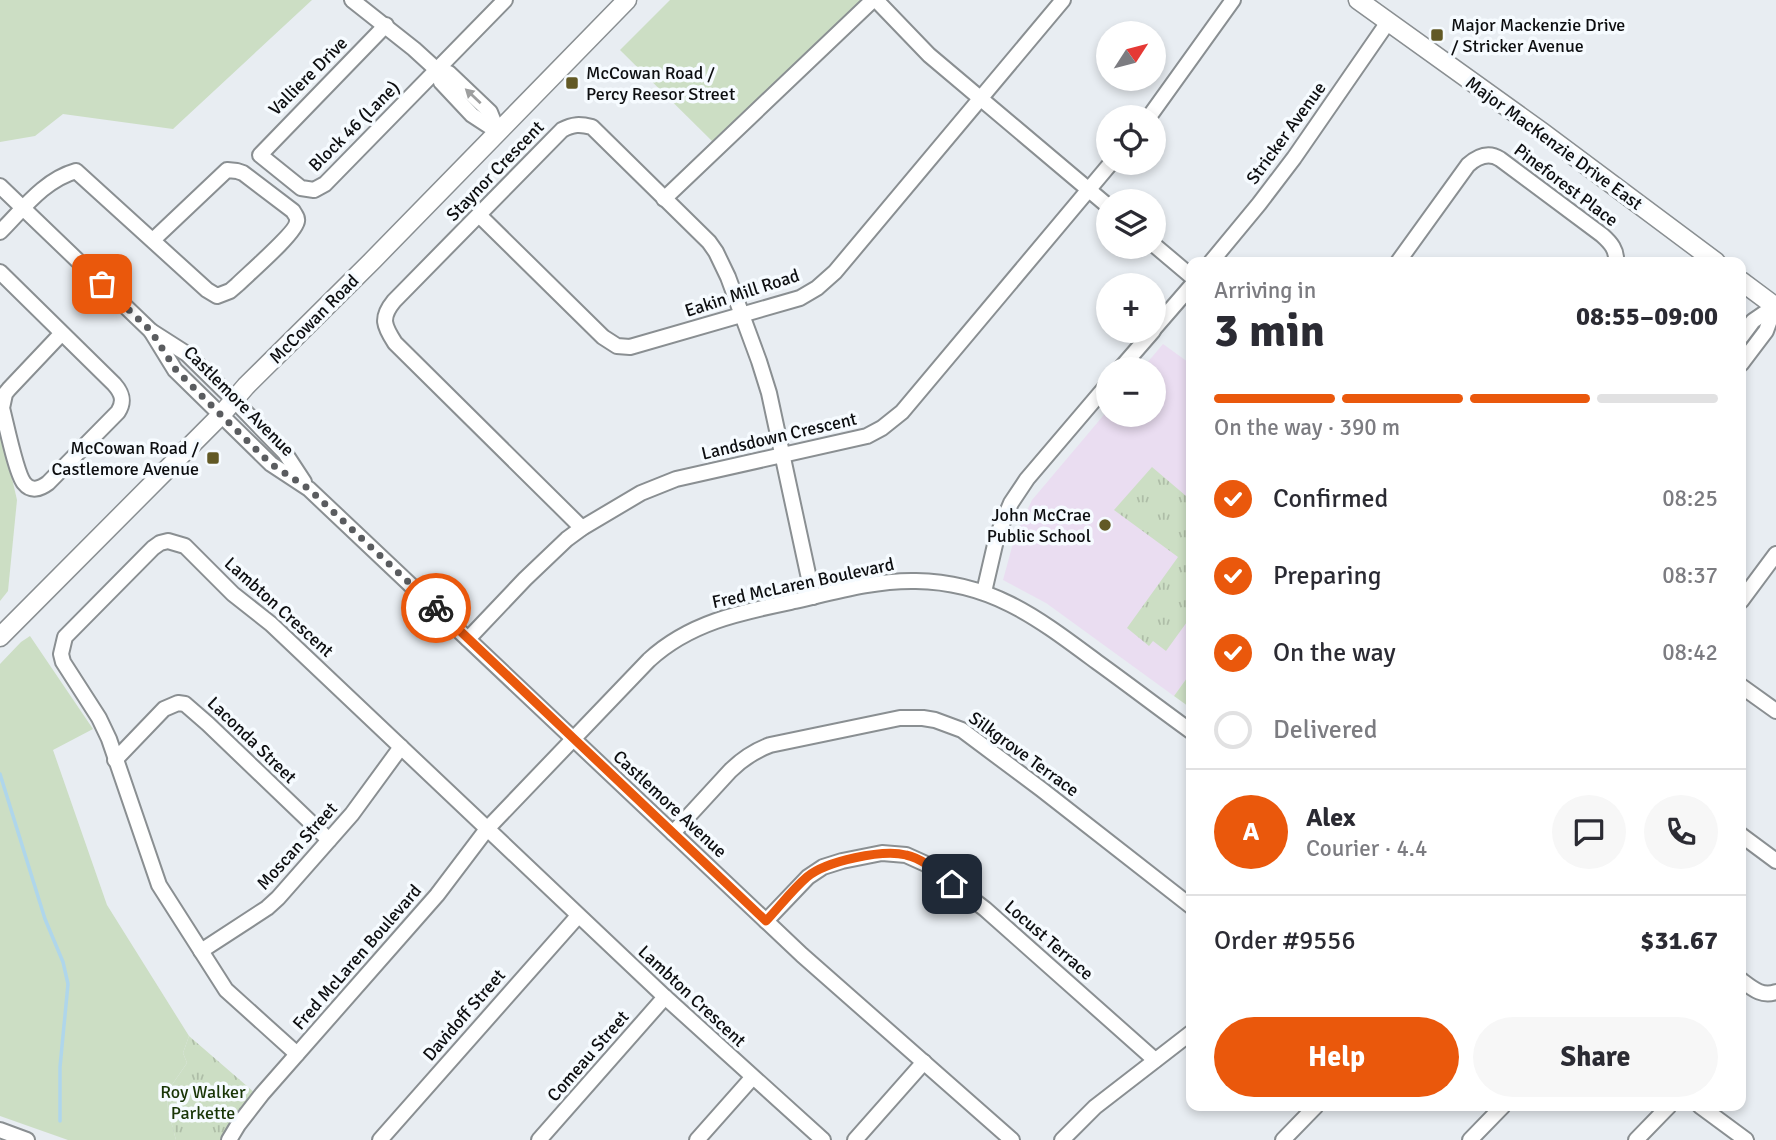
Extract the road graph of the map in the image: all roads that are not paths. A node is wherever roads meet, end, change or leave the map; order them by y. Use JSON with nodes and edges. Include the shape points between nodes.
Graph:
{"nodes":[{"id":1,"x":352,"y":0,"type":"edge"},
{"id":2,"x":505,"y":0,"type":"edge"},
{"id":3,"x":627,"y":0,"type":"edge"},
{"id":4,"x":875,"y":0,"type":"edge"},
{"id":5,"x":1063,"y":0,"type":"edge"},
{"id":6,"x":1233,"y":0,"type":"edge"},
{"id":7,"x":1358,"y":0,"type":"edge"},
{"id":8,"x":1388,"y":22,"type":"junction"},
{"id":9,"x":386,"y":25,"type":"junction"},
{"id":10,"x":437,"y":70,"type":"junction"},
{"id":11,"x":981,"y":99,"type":"junction"},
{"id":12,"x":1158,"y":105,"type":"edge"},
{"id":13,"x":498,"y":132,"type":"junction"},
{"id":14,"x":260,"y":155,"type":"joint"},
{"id":15,"x":1101,"y":175,"type":"edge"},
{"id":16,"x":0,"y":186,"type":"edge"},
{"id":17,"x":1089,"y":190,"type":"junction"},
{"id":18,"x":1096,"y":196,"type":"edge"},
{"id":19,"x":664,"y":199,"type":"junction"},
{"id":20,"x":24,"y":208,"type":"junction"},
{"id":21,"x":479,"y":215,"type":"junction"},
{"id":22,"x":0,"y":232,"type":"edge"},
{"id":23,"x":153,"y":240,"type":"junction"},
{"id":24,"x":1166,"y":255,"type":"edge"},
{"id":25,"x":1214,"y":257,"type":"edge"},
{"id":26,"x":1405,"y":257,"type":"edge"},
{"id":27,"x":1616,"y":257,"type":"edge"},
{"id":28,"x":1709,"y":257,"type":"edge"},
{"id":29,"x":0,"y":272,"type":"edge"},
{"id":30,"x":1186,"y":272,"type":"edge"},
{"id":31,"x":1746,"y":285,"type":"edge"},
{"id":32,"x":1186,"y":292,"type":"edge"},
{"id":33,"x":1776,"y":307,"type":"edge"},
{"id":34,"x":742,"y":315,"type":"junction"},
{"id":35,"x":1166,"y":316,"type":"edge"},
{"id":36,"x":1746,"y":330,"type":"edge"},
{"id":37,"x":151,"y":331,"type":"junction"},
{"id":38,"x":62,"y":333,"type":"junction"},
{"id":39,"x":1143,"y":343,"type":"edge"},
{"id":40,"x":1131,"y":357,"type":"edge"},
{"id":41,"x":1746,"y":357,"type":"edge"},
{"id":42,"x":1096,"y":398,"type":"edge"},
{"id":43,"x":234,"y":400,"type":"junction"},
{"id":44,"x":221,"y":415,"type":"junction"},
{"id":45,"x":783,"y":456,"type":"junction"},
{"id":46,"x":309,"y":489,"type":"junction"},
{"id":47,"x":582,"y":528,"type":"junction"},
{"id":48,"x":1776,"y":554,"type":"edge"},
{"id":49,"x":984,"y":592,"type":"junction"},
{"id":50,"x":1746,"y":594,"type":"edge"},
{"id":51,"x":813,"y":597,"type":"junction"},
{"id":52,"x":0,"y":637,"type":"edge"},
{"id":53,"x":468,"y":639,"type":"junction"},
{"id":54,"x":1746,"y":690,"type":"edge"},
{"id":55,"x":1776,"y":711,"type":"edge"},
{"id":56,"x":1186,"y":728,"type":"edge"},
{"id":57,"x":573,"y":739,"type":"junction"},
{"id":58,"x":401,"y":747,"type":"junction"},
{"id":59,"x":115,"y":760,"type":"junction"},
{"id":60,"x":488,"y":830,"type":"junction"},
{"id":61,"x":673,"y":832,"type":"junction"},
{"id":62,"x":1746,"y":839,"type":"edge"},
{"id":63,"x":329,"y":840,"type":"junction"},
{"id":64,"x":1776,"y":861,"type":"edge"},
{"id":65,"x":1186,"y":902,"type":"edge"},
{"id":66,"x":578,"y":916,"type":"junction"},
{"id":67,"x":766,"y":921,"type":"junction"},
{"id":68,"x":201,"y":951,"type":"junction"},
{"id":69,"x":1746,"y":984,"type":"edge"},
{"id":70,"x":1776,"y":992,"type":"edge"},
{"id":71,"x":665,"y":997,"type":"junction"},
{"id":72,"x":1186,"y":1037,"type":"edge"},
{"id":73,"x":298,"y":1054,"type":"junction"},
{"id":74,"x":1155,"y":1060,"type":"junction"},
{"id":75,"x":924,"y":1062,"type":"junction"},
{"id":76,"x":752,"y":1077,"type":"junction"},
{"id":77,"x":1311,"y":1111,"type":"edge"},
{"id":78,"x":1498,"y":1111,"type":"edge"},
{"id":79,"x":1664,"y":1111,"type":"edge"},
{"id":80,"x":1707,"y":1111,"type":"edge"},
{"id":81,"x":0,"y":1130,"type":"edge"},
{"id":82,"x":27,"y":1140,"type":"edge"},
{"id":83,"x":229,"y":1140,"type":"edge"},
{"id":84,"x":380,"y":1140,"type":"edge"},
{"id":85,"x":539,"y":1140,"type":"edge"},
{"id":86,"x":697,"y":1140,"type":"edge"},
{"id":87,"x":823,"y":1140,"type":"edge"},
{"id":88,"x":855,"y":1140,"type":"edge"},
{"id":89,"x":1012,"y":1140,"type":"edge"},
{"id":90,"x":1062,"y":1140,"type":"edge"},
{"id":91,"x":1283,"y":1140,"type":"edge"},
{"id":92,"x":1470,"y":1140,"type":"edge"},
{"id":93,"x":1636,"y":1140,"type":"edge"},
{"id":94,"x":1746,"y":1140,"type":"edge"}],
"edges":[{"from":1,"to":9,"type":"street"},
{"from":2,"to":10,"type":"street","name":"Block 46 (Lane)"},
{"from":3,"to":13,"type":"main road","name":"McCowan Road"},
{"from":4,"to":11,"type":"street"},
{"from":4,"to":19,"type":"street"},
{"from":5,"to":11,"type":"street","name":"Eakin Mill Road"},
{"from":6,"to":12,"type":"street"},
{"from":7,"to":8,"type":"main road","name":"Major MacKenzie Drive East"},
{"from":8,"to":25,"type":"street","name":"Stricker Avenue","via":[[1294,158]]},
{"from":8,"to":28,"type":"main road","name":"Major MacKenzie Drive East"},
{"from":9,"to":10,"type":"street"},
{"from":9,"to":14,"type":"street","name":"Valliere Drive"},
{"from":10,"to":13,"type":"street","via":[[449,73],[490,112]]},
{"from":10,"to":14,"type":"street","name":"Block 46 (Lane)","via":[[320,188],[301,188]]},
{"from":11,"to":17,"type":"street"},
{"from":11,"to":34,"type":"street","name":"Eakin Mill Road","via":[[827,281],[800,298]]},
{"from":13,"to":43,"type":"main road","name":"McCowan Road"},
{"from":15,"to":17,"type":"street","name":"Landsdown Crescent"},
{"from":16,"to":20,"type":"street","name":"Castlemore Avenue"},
{"from":17,"to":18,"type":"street"},
{"from":17,"to":45,"type":"street","name":"Landsdown Crescent","via":[[902,412],[867,436]]},
{"from":19,"to":21,"type":"street","name":"Staynor Crescent","via":[[592,127],[582,124],[562,130]]},
{"from":19,"to":34,"type":"street","name":"Staynor Crescent","via":[[716,252]]},
{"from":20,"to":22,"type":"street"},
{"from":20,"to":23,"type":"street","via":[[49,184],[76,171]]},
{"from":20,"to":37,"type":"street","name":"Castlemore Avenue"},
{"from":21,"to":34,"type":"street","name":"Eakin Mill Road","via":[[617,346]]},
{"from":21,"to":47,"type":"street","name":"Staynor Crescent","via":[[394,301],[385,313],[386,326],[395,343]]},
{"from":23,"to":23,"type":"street","via":[[217,296],[237,285],[298,223],[293,211],[243,173],[228,170]]},
{"from":24,"to":30,"type":"street"},
{"from":26,"to":27,"type":"street","name":"Pineforest Place","via":[[1468,165],[1485,155],[1496,156],[1602,235]]},
{"from":29,"to":38,"type":"street"},
{"from":31,"to":33,"type":"main road"},
{"from":32,"to":35,"type":"street"},
{"from":33,"to":36,"type":"street"},
{"from":33,"to":41,"type":"street","via":[[1766,331]]},
{"from":34,"to":45,"type":"street","name":"Staynor Crescent","via":[[759,360]]},
{"from":37,"to":43,"type":"street","name":"Castlemore Avenue","via":[[187,354]]},
{"from":37,"to":44,"type":"street","name":"Castlemore Avenue","via":[[176,370]]},
{"from":38,"to":38,"type":"street","via":[[9,389],[3,402],[19,472],[31,488],[48,483],[118,412],[123,398]]},
{"from":39,"to":40,"type":"street"},
{"from":42,"to":49,"type":"street","via":[[1011,503],[997,536]]},
{"from":43,"to":44,"type":"main road","name":"McCowan Road"},
{"from":43,"to":46,"type":"street","name":"Castlemore Avenue","via":[[285,453]]},
{"from":44,"to":46,"type":"street","name":"Castlemore Avenue","via":[[271,464]]},
{"from":44,"to":52,"type":"main road","name":"McCowan Road"},
{"from":45,"to":47,"type":"street","name":"Landsdown Crescent","via":[[676,480],[641,493]]},
{"from":45,"to":51,"type":"street","name":"Staynor Crescent"},
{"from":46,"to":53,"type":"street","name":"Castlemore Avenue"},
{"from":47,"to":53,"type":"street","name":"Landsdown Crescent"},
{"from":48,"to":50,"type":"street"},
{"from":49,"to":51,"type":"street","name":"Fred McLaren Boulevard","via":[[916,581]]},
{"from":49,"to":56,"type":"street","name":"Fred McLaren Boulevard","via":[[1039,619]]},
{"from":51,"to":57,"type":"street","name":"Fred McLaren Boulevard","via":[[725,617],[677,638],[649,660]]},
{"from":53,"to":57,"type":"street","name":"Castlemore Avenue"},
{"from":54,"to":55,"type":"street"},
{"from":57,"to":60,"type":"street","name":"Fred McLaren Boulevard"},
{"from":57,"to":61,"type":"street","name":"Castlemore Avenue"},
{"from":58,"to":59,"type":"street","name":"Lambton Crescent","via":[[185,546],[168,541],[153,548],[62,645],[63,662],[99,718]]},
{"from":58,"to":60,"type":"street","name":"Lambton Crescent"},
{"from":58,"to":63,"type":"street","name":"Moscan Street"},
{"from":59,"to":63,"type":"street","name":"Laconda Street","via":[[164,709],[185,704]]},
{"from":59,"to":68,"type":"street","name":"Lambton Crescent","via":[[159,885]]},
{"from":60,"to":66,"type":"street","name":"Lambton Crescent"},
{"from":60,"to":73,"type":"street","name":"Fred McLaren Boulevard"},
{"from":61,"to":65,"type":"street","name":"Silkgrove Terrace","via":[[730,771],[759,749],[900,718],[923,718],[962,730]]},
{"from":61,"to":67,"type":"street","name":"Castlemore Avenue"},
{"from":62,"to":64,"type":"street"},
{"from":63,"to":68,"type":"street","name":"Moscan Street","via":[[267,908]]},
{"from":66,"to":71,"type":"street","name":"Lambton Crescent"},
{"from":66,"to":84,"type":"street","name":"Davidoff Street"},
{"from":67,"to":74,"type":"street","name":"Locust Terrace","via":[[823,867],[882,853],[906,855],[926,864],[985,909]]},
{"from":67,"to":75,"type":"street","name":"Castlemore Avenue"},
{"from":68,"to":73,"type":"street","name":"Lambton Crescent","via":[[231,995]]},
{"from":69,"to":70,"type":"street","via":[[1756,992]]},
{"from":71,"to":76,"type":"street","name":"Lambton Crescent"},
{"from":71,"to":85,"type":"street","name":"Comeau Street"},
{"from":72,"to":74,"type":"street"},
{"from":73,"to":83,"type":"street","name":"Fred McLaren Boulevard"},
{"from":74,"to":90,"type":"street"},
{"from":75,"to":88,"type":"street"},
{"from":75,"to":89,"type":"street","name":"Castlemore Avenue"},
{"from":76,"to":86,"type":"street"},
{"from":76,"to":87,"type":"street","name":"Lambton Crescent"},
{"from":77,"to":91,"type":"street"},
{"from":78,"to":92,"type":"street"},
{"from":79,"to":93,"type":"street"},
{"from":80,"to":94,"type":"street"},
{"from":81,"to":82,"type":"street"}]}
